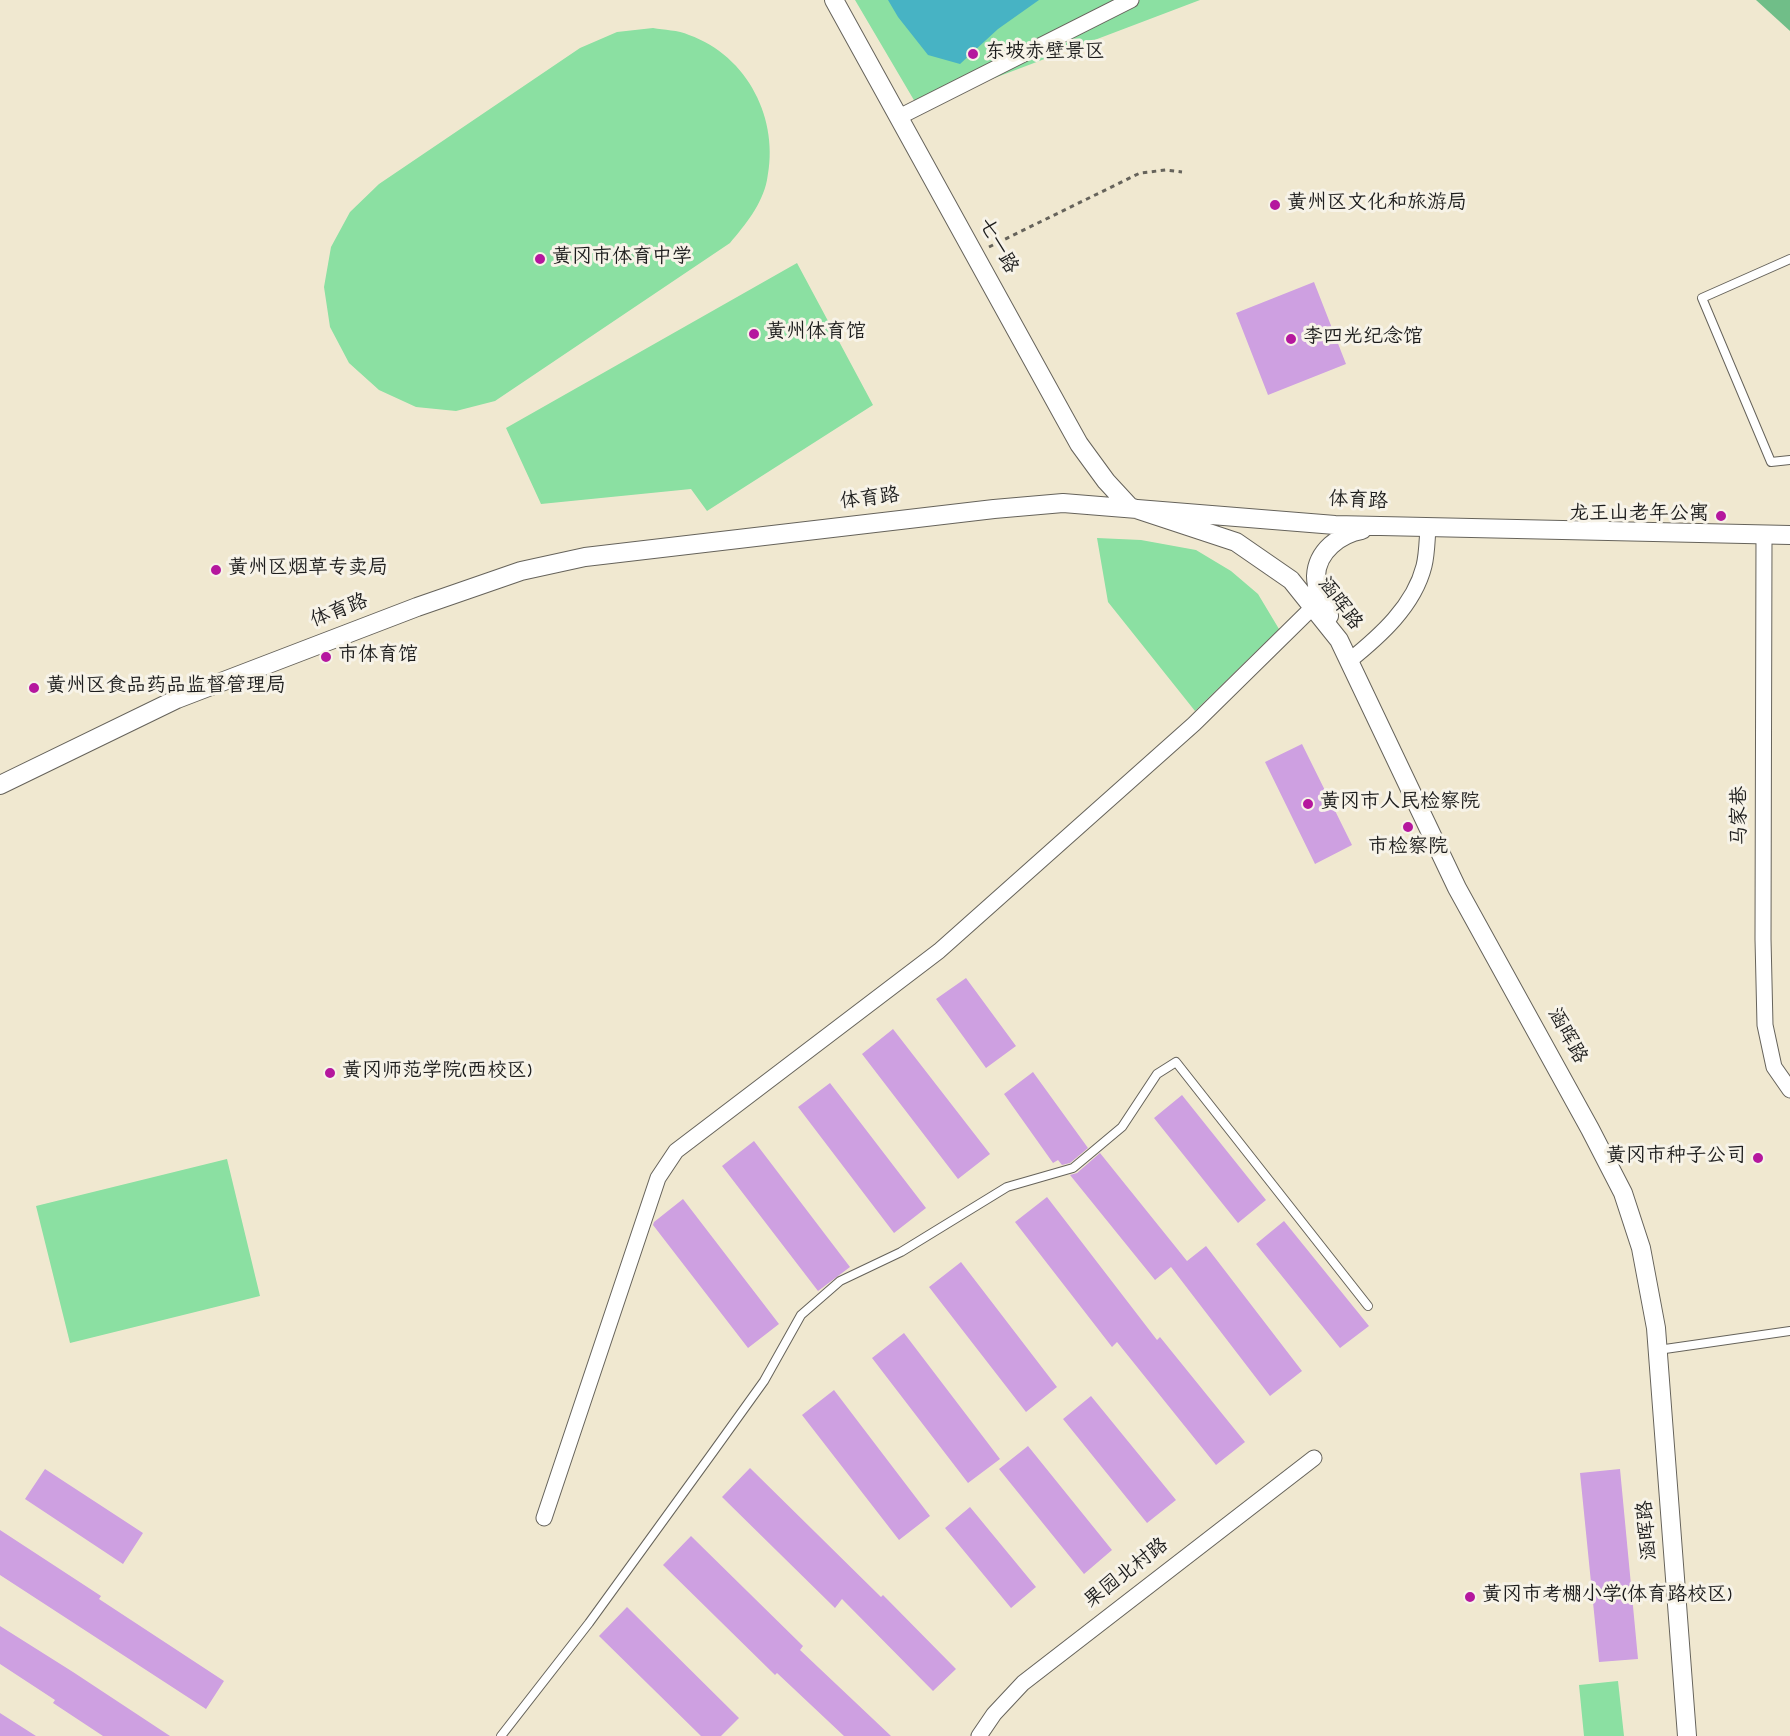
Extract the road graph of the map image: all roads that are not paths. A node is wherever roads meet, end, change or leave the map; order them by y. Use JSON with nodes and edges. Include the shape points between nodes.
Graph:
{"nodes":[{"id":1,"x":834,"y":0,"type":"edge"},
{"id":2,"x":1131,"y":0,"type":"edge"},
{"id":3,"x":899,"y":117,"type":"junction"},
{"id":4,"x":1790,"y":259,"type":"edge"},
{"id":5,"x":1790,"y":460,"type":"edge"},
{"id":6,"x":1130,"y":507,"type":"junction"},
{"id":7,"x":1377,"y":527,"type":"junction"},
{"id":8,"x":1428,"y":528,"type":"junction"},
{"id":9,"x":1764,"y":535,"type":"junction"},
{"id":10,"x":1790,"y":535,"type":"edge"},
{"id":11,"x":1313,"y":607,"type":"junction"},
{"id":12,"x":1339,"y":640,"type":"junction"},
{"id":13,"x":1349,"y":661,"type":"junction"},
{"id":14,"x":0,"y":785,"type":"edge"},
{"id":15,"x":1790,"y":1090,"type":"edge"},
{"id":16,"x":1368,"y":1306,"type":"dead end"},
{"id":17,"x":1790,"y":1331,"type":"edge"},
{"id":18,"x":1657,"y":1350,"type":"junction"},
{"id":19,"x":1314,"y":1458,"type":"dead end"},
{"id":20,"x":544,"y":1518,"type":"dead end"},
{"id":21,"x":501,"y":1736,"type":"edge"},
{"id":22,"x":979,"y":1736,"type":"edge"},
{"id":23,"x":1688,"y":1736,"type":"edge"}],
"edges":[{"from":1,"to":3,"type":"street","name":"七一路"},
{"from":2,"to":3,"type":"street"},
{"from":3,"to":6,"type":"street","name":"七一路","via":[[1079,444]]},
{"from":4,"to":5,"type":"lane","via":[[1702,298],[1771,462]]},
{"from":6,"to":7,"type":"street","name":"体育路"},
{"from":6,"to":11,"type":"street","name":"涵晖路","via":[[1236,542],[1291,580]]},
{"from":6,"to":14,"type":"street","name":"体育路","via":[[1064,502],[994,509],[585,557],[521,571],[177,699]]},
{"from":7,"to":8,"type":"street","name":"体育路"},
{"from":7,"to":12,"type":"street","via":[[1346,533],[1319,562],[1319,594]]},
{"from":8,"to":9,"type":"street","name":"体育路"},
{"from":8,"to":13,"type":"street","via":[[1424,566],[1408,603],[1372,643]]},
{"from":9,"to":10,"type":"street","name":"体育路"},
{"from":9,"to":15,"type":"street","name":"马家巷","via":[[1765,1025],[1774,1067]]},
{"from":11,"to":12,"type":"street","name":"涵晖路"},
{"from":11,"to":20,"type":"street","via":[[1194,724],[939,951],[676,1151],[658,1178]]},
{"from":12,"to":13,"type":"street","name":"涵晖路"},
{"from":13,"to":18,"type":"street","name":"涵晖路","via":[[1457,888],[1623,1193],[1641,1248]]},
{"from":16,"to":21,"type":"lane","via":[[1176,1062],[1157,1074],[1122,1127],[1073,1167],[1007,1187],[901,1252],[840,1281],[801,1315],[764,1380],[713,1452]]},
{"from":17,"to":18,"type":"lane"},
{"from":18,"to":23,"type":"street","name":"涵晖路"},
{"from":19,"to":22,"type":"street","name":"果园北村路","via":[[1023,1683]]}]}
